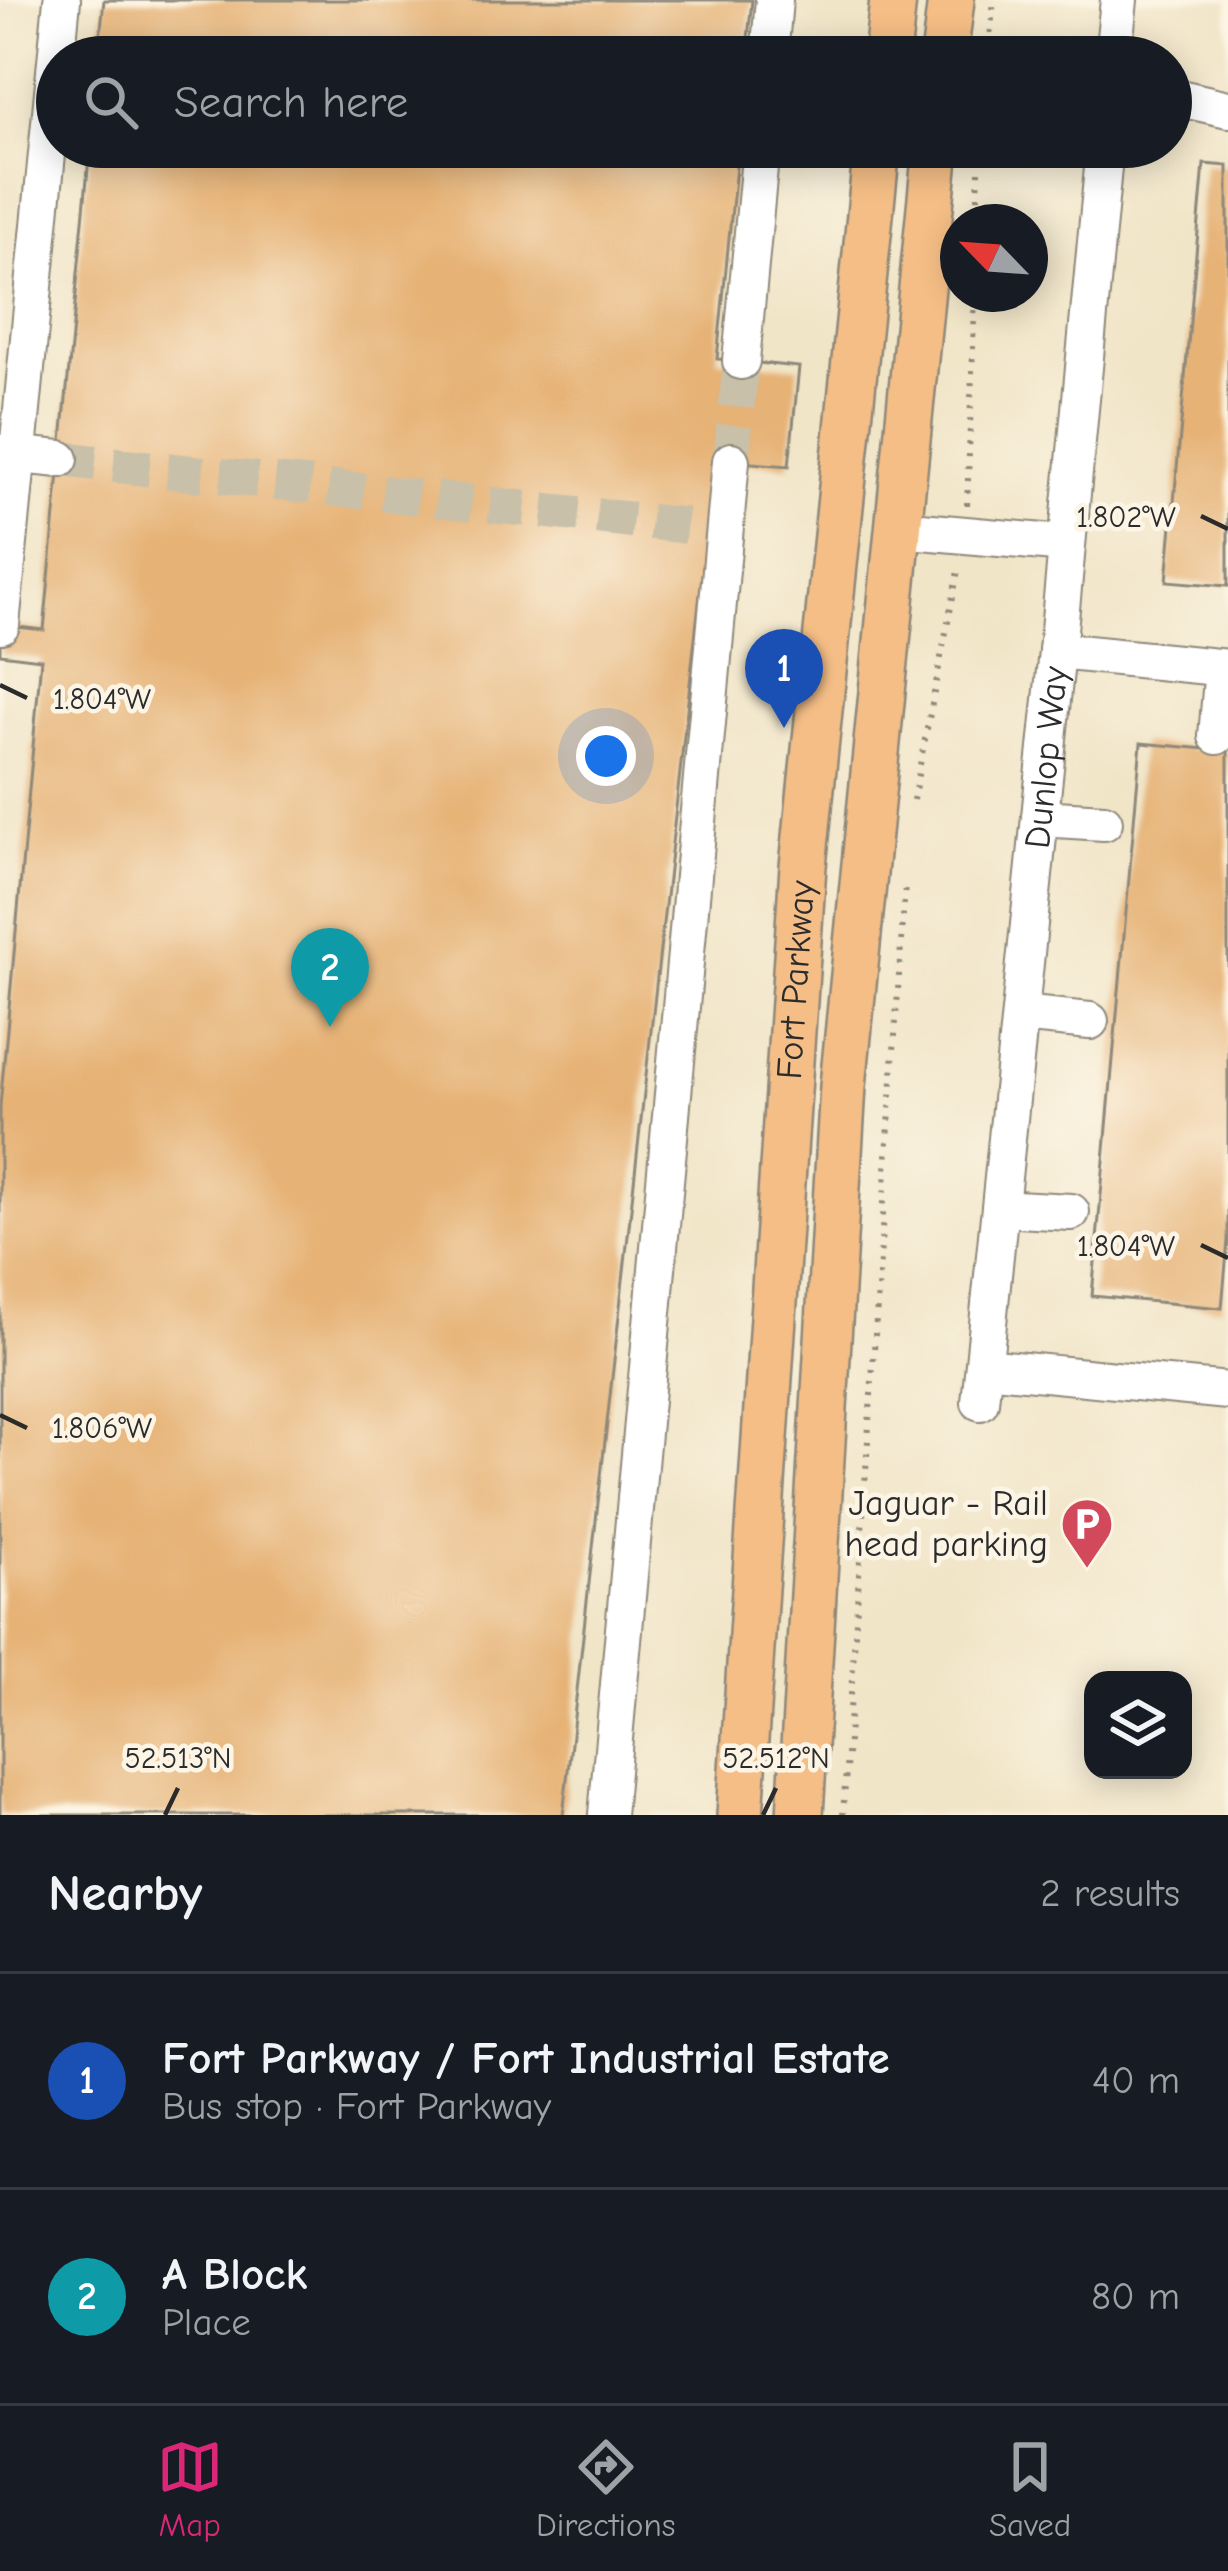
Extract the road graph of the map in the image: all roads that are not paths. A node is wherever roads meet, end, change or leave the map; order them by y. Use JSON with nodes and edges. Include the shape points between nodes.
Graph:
{"nodes":[{"id":1,"x":62,"y":0,"type":"edge"},
{"id":2,"x":774,"y":0,"type":"edge"},
{"id":3,"x":893,"y":0,"type":"edge"},
{"id":4,"x":951,"y":0,"type":"edge"},
{"id":5,"x":1119,"y":0,"type":"edge"},
{"id":6,"x":58,"y":36,"type":"edge"},
{"id":7,"x":771,"y":36,"type":"edge"},
{"id":8,"x":889,"y":36,"type":"edge"},
{"id":9,"x":947,"y":36,"type":"edge"},
{"id":10,"x":1115,"y":36,"type":"edge"},
{"id":11,"x":1192,"y":101,"type":"edge"},
{"id":12,"x":1228,"y":109,"type":"edge"},
{"id":13,"x":42,"y":168,"type":"edge"},
{"id":14,"x":759,"y":168,"type":"edge"},
{"id":15,"x":875,"y":168,"type":"edge"},
{"id":16,"x":934,"y":168,"type":"edge"},
{"id":17,"x":1103,"y":168,"type":"edge"},
{"id":18,"x":741,"y":362,"type":"tunnel mouth"},
{"id":19,"x":8,"y":454,"type":"edge"},
{"id":20,"x":60,"y":459,"type":"tunnel mouth"},
{"id":21,"x":731,"y":461,"type":"tunnel mouth"},
{"id":22,"x":899,"y":529,"type":"junction"},
{"id":23,"x":1066,"y":544,"type":"junction"},
{"id":24,"x":1,"y":625,"type":"edge"},
{"id":25,"x":1057,"y":651,"type":"junction"},
{"id":26,"x":1226,"y":668,"type":"edge"},
{"id":27,"x":1217,"y":736,"type":"dead end"},
{"id":28,"x":1040,"y":818,"type":"junction"},
{"id":29,"x":1104,"y":822,"type":"dead end"},
{"id":30,"x":1020,"y":1014,"type":"junction"},
{"id":31,"x":1090,"y":1021,"type":"dead end"},
{"id":32,"x":1000,"y":1208,"type":"junction"},
{"id":33,"x":1071,"y":1212,"type":"dead end"},
{"id":34,"x":1228,"y":1390,"type":"edge"},
{"id":35,"x":607,"y":1815,"type":"edge"},
{"id":36,"x":740,"y":1815,"type":"edge"},
{"id":37,"x":800,"y":1815,"type":"edge"}],
"edges":[{"from":1,"to":6,"type":"street"},
{"from":2,"to":7,"type":"street"},
{"from":3,"to":8,"type":"main road"},
{"from":4,"to":9,"type":"main road"},
{"from":5,"to":10,"type":"street"},
{"from":11,"to":12,"type":"street"},
{"from":13,"to":19,"type":"street"},
{"from":14,"to":18,"type":"street"},
{"from":15,"to":36,"type":"main road","name":"Fort Parkway","via":[[803,866]]},
{"from":16,"to":22,"type":"main road","name":"Fort Parkway"},
{"from":17,"to":23,"type":"street","name":"Dunlop Way"},
{"from":19,"to":20,"type":"street"},
{"from":19,"to":24,"type":"street"},
{"from":21,"to":35,"type":"street","via":[[717,529]]},
{"from":22,"to":23,"type":"street"},
{"from":22,"to":37,"type":"main road","name":"Fort Parkway","via":[[843,1086]]},
{"from":23,"to":25,"type":"street","name":"Dunlop Way"},
{"from":25,"to":26,"type":"street"},
{"from":25,"to":28,"type":"street","name":"Dunlop Way"},
{"from":26,"to":27,"type":"street"},
{"from":28,"to":29,"type":"street"},
{"from":28,"to":30,"type":"street","name":"Dunlop Way"},
{"from":30,"to":31,"type":"street"},
{"from":30,"to":32,"type":"street","name":"Dunlop Way"},
{"from":32,"to":33,"type":"street"},
{"from":32,"to":34,"type":"street","name":"Dunlop Way","via":[[982,1384],[1069,1375]]}]}
